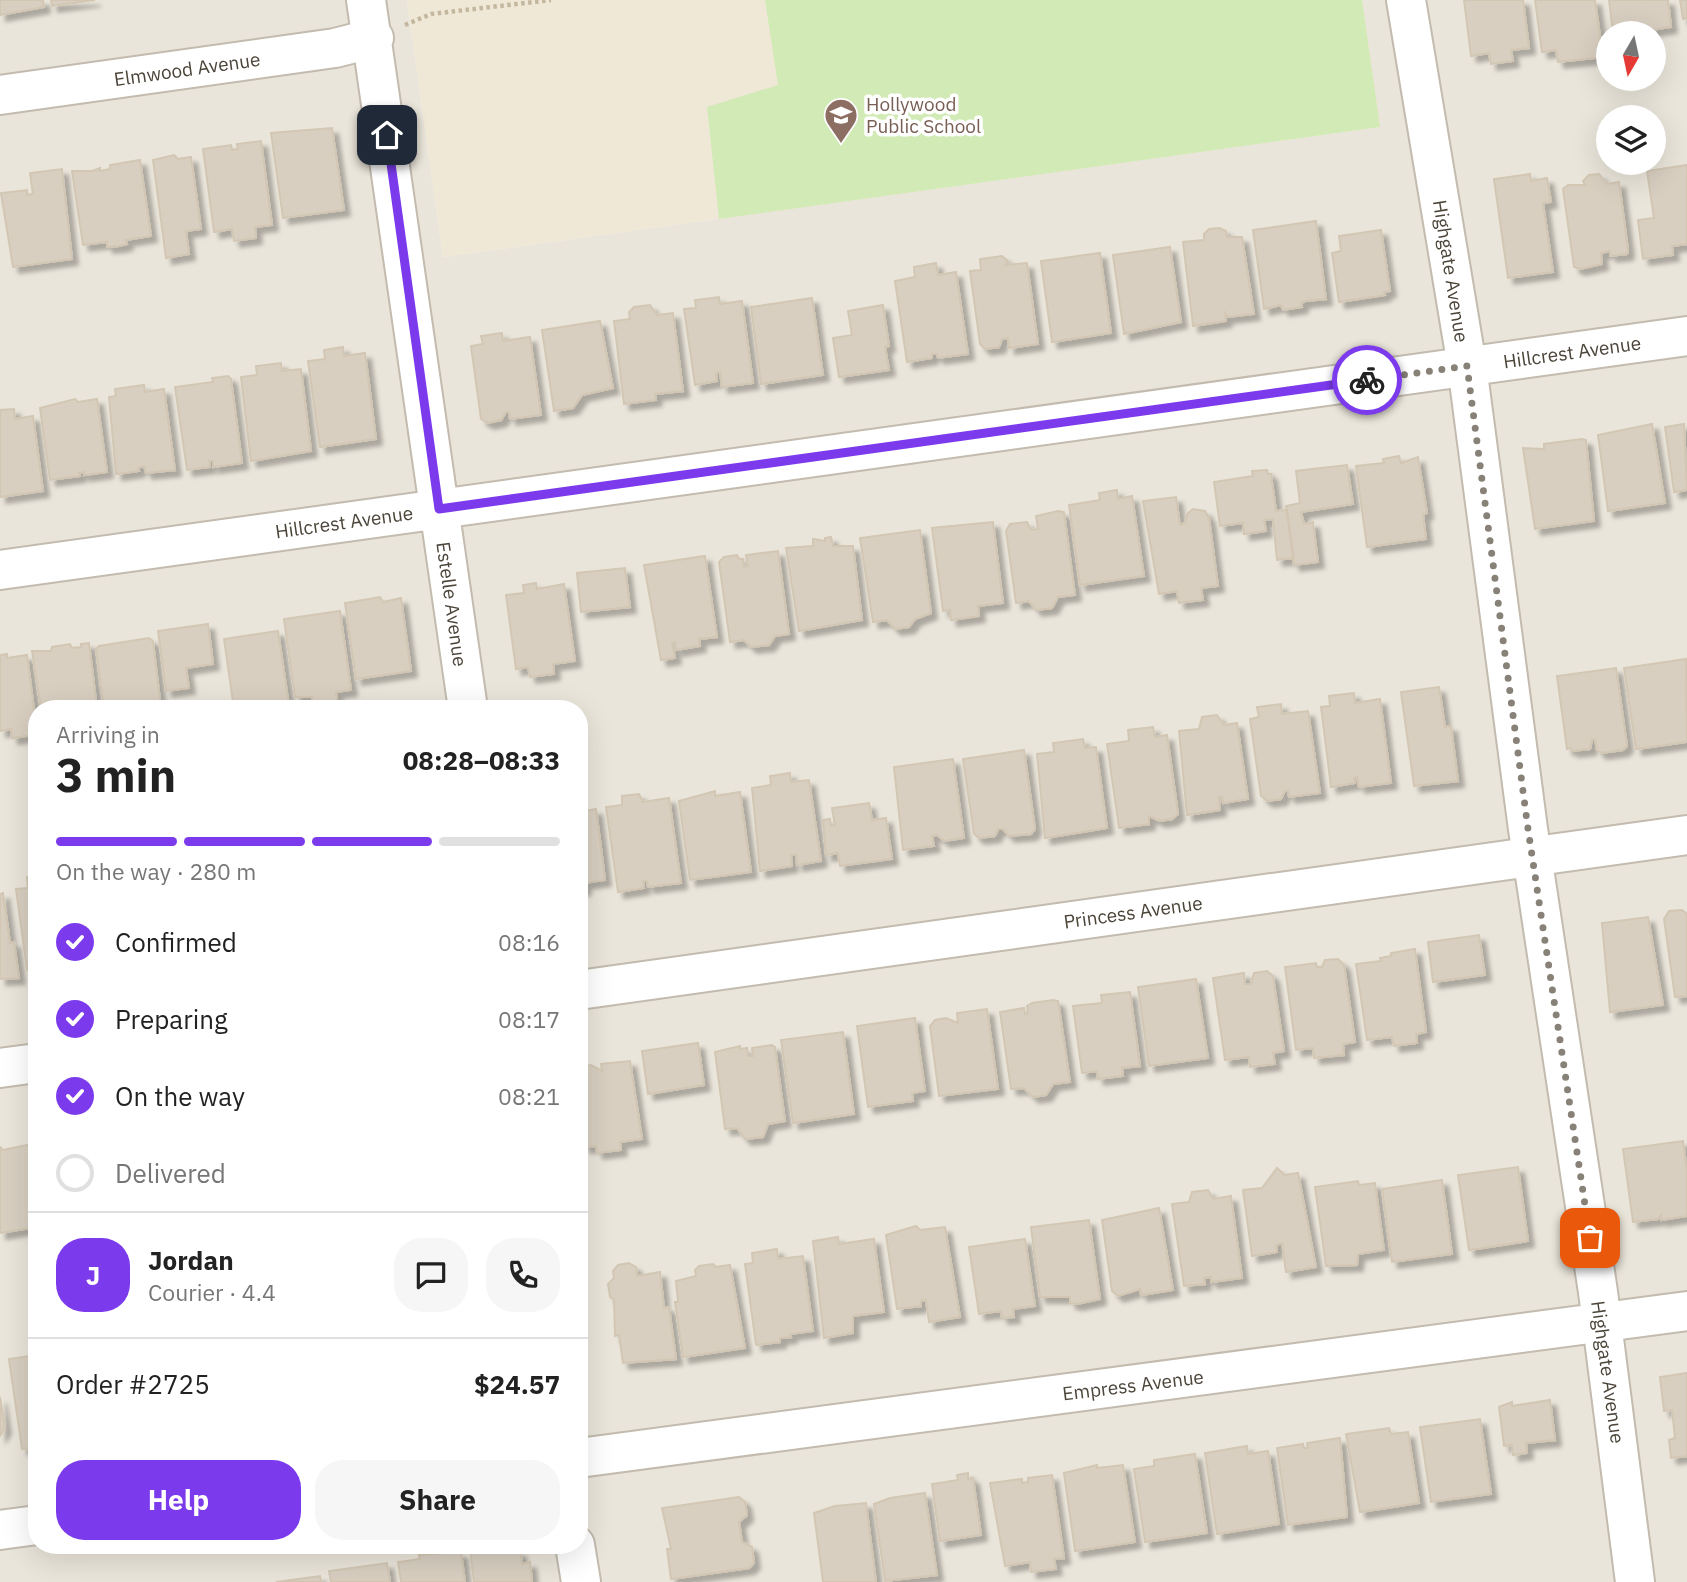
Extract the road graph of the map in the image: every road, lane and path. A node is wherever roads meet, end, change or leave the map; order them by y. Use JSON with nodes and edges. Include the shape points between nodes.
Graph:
{"nodes":[{"id":1,"x":366,"y":0,"type":"edge"},
{"id":2,"x":551,"y":0,"type":"edge"},
{"id":3,"x":1406,"y":0,"type":"edge"},
{"id":4,"x":374,"y":38,"type":"junction"},
{"id":5,"x":0,"y":95,"type":"edge"},
{"id":6,"x":1687,"y":336,"type":"edge"},
{"id":7,"x":1467,"y":366,"type":"junction"},
{"id":8,"x":439,"y":509,"type":"junction"},
{"id":9,"x":0,"y":570,"type":"edge"},
{"id":10,"x":467,"y":700,"type":"edge"},
{"id":11,"x":1687,"y":835,"type":"edge"},
{"id":12,"x":1532,"y":856,"type":"junction"},
{"id":13,"x":588,"y":989,"type":"edge"},
{"id":14,"x":28,"y":1064,"type":"edge"},
{"id":15,"x":0,"y":1068,"type":"edge"},
{"id":16,"x":1687,"y":1311,"type":"edge"},
{"id":17,"x":1602,"y":1323,"type":"junction"},
{"id":18,"x":588,"y":1457,"type":"edge"},
{"id":19,"x":28,"y":1526,"type":"edge"},
{"id":20,"x":0,"y":1530,"type":"edge"},
{"id":21,"x":576,"y":1554,"type":"edge"},
{"id":22,"x":581,"y":1582,"type":"edge"},
{"id":23,"x":1635,"y":1582,"type":"edge"}],
"edges":[{"from":1,"to":4,"type":"street","name":"Estelle Avenue"},
{"from":2,"to":4,"type":"path","via":[[432,14]]},
{"from":3,"to":7,"type":"street","name":"Highgate Avenue"},
{"from":4,"to":5,"type":"street","name":"Elmwood Avenue","via":[[335,48]]},
{"from":4,"to":8,"type":"street","name":"Estelle Avenue"},
{"from":6,"to":7,"type":"street","name":"Hillcrest Avenue"},
{"from":7,"to":8,"type":"street","name":"Hillcrest Avenue"},
{"from":7,"to":12,"type":"street","name":"Highgate Avenue"},
{"from":8,"to":9,"type":"street","name":"Hillcrest Avenue"},
{"from":8,"to":10,"type":"street","name":"Estelle Avenue"},
{"from":11,"to":12,"type":"street","name":"Princess Avenue"},
{"from":12,"to":13,"type":"street","name":"Princess Avenue"},
{"from":12,"to":17,"type":"street","name":"Highgate Avenue"},
{"from":14,"to":15,"type":"street"},
{"from":16,"to":17,"type":"street","name":"Empress Avenue"},
{"from":17,"to":18,"type":"street","name":"Empress Avenue"},
{"from":17,"to":23,"type":"street","name":"Highgate Avenue"},
{"from":19,"to":20,"type":"street"},
{"from":21,"to":22,"type":"street"}]}
